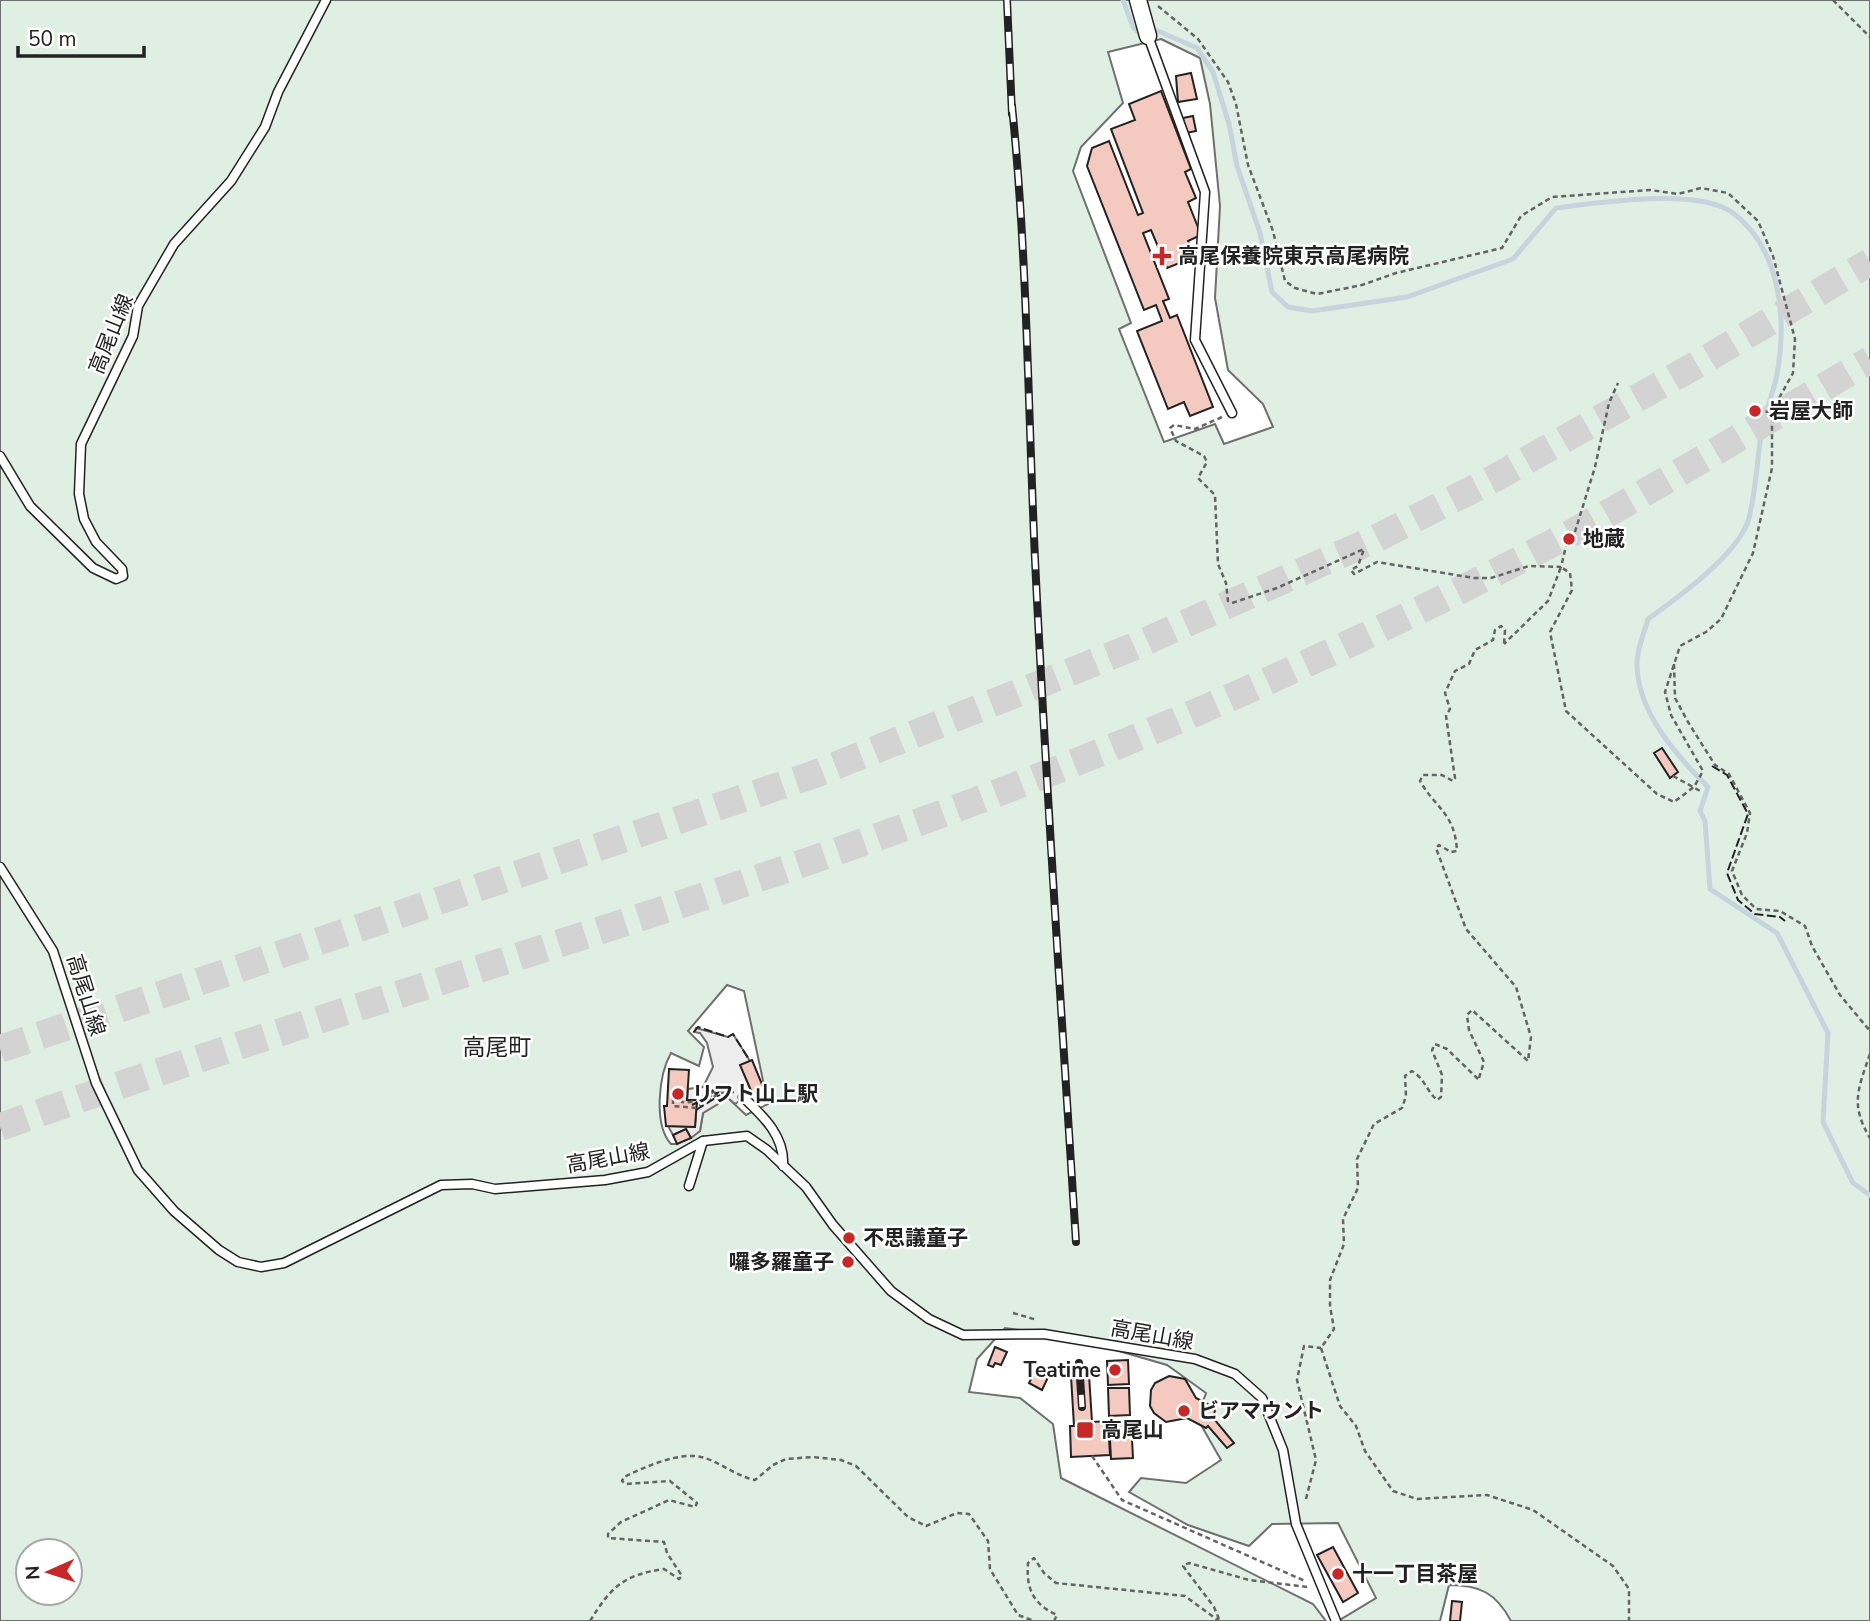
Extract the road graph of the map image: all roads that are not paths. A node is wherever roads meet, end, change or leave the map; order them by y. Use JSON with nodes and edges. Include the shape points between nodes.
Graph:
{"nodes":[{"id":1,"x":326,"y":0,"type":"edge"},
{"id":2,"x":1146,"y":2,"type":"edge"},
{"id":3,"x":1146,"y":29,"type":"joint"},
{"id":4,"x":1232,"y":412,"type":"road end"},
{"id":5,"x":0,"y":456,"type":"edge"},
{"id":6,"x":0,"y":867,"type":"edge"},
{"id":7,"x":743,"y":1097,"type":"dead end"},
{"id":8,"x":703,"y":1141,"type":"junction"},
{"id":9,"x":783,"y":1166,"type":"junction"},
{"id":10,"x":689,"y":1186,"type":"dead end"},
{"id":11,"x":1336,"y":1621,"type":"edge"}],
"edges":[{"from":1,"to":5,"type":"lane","name":"高尾山線","via":[[265,127],[231,181],[174,244],[138,306],[133,336],[81,444],[79,494],[84,519],[123,576],[116,579],[93,568],[30,506]]},
{"from":2,"to":3,"type":"street"},
{"from":3,"to":4,"type":"lane","via":[[1205,192],[1195,340]]},
{"from":6,"to":8,"type":"lane","name":"高尾山線","via":[[53,951],[96,1083],[138,1170],[174,1211],[238,1262],[261,1267],[284,1264],[441,1185],[495,1189],[605,1180],[648,1172]]},
{"from":7,"to":9,"type":"lane","via":[[783,1145]]},
{"from":8,"to":9,"type":"lane","name":"高尾山線","via":[[747,1136]]},
{"from":8,"to":10,"type":"lane"},
{"from":9,"to":11,"type":"lane","name":"高尾山線","via":[[806,1187],[891,1292],[929,1319],[963,1335],[1044,1334],[1195,1359],[1235,1374],[1262,1398],[1275,1429],[1296,1524]]}]}
